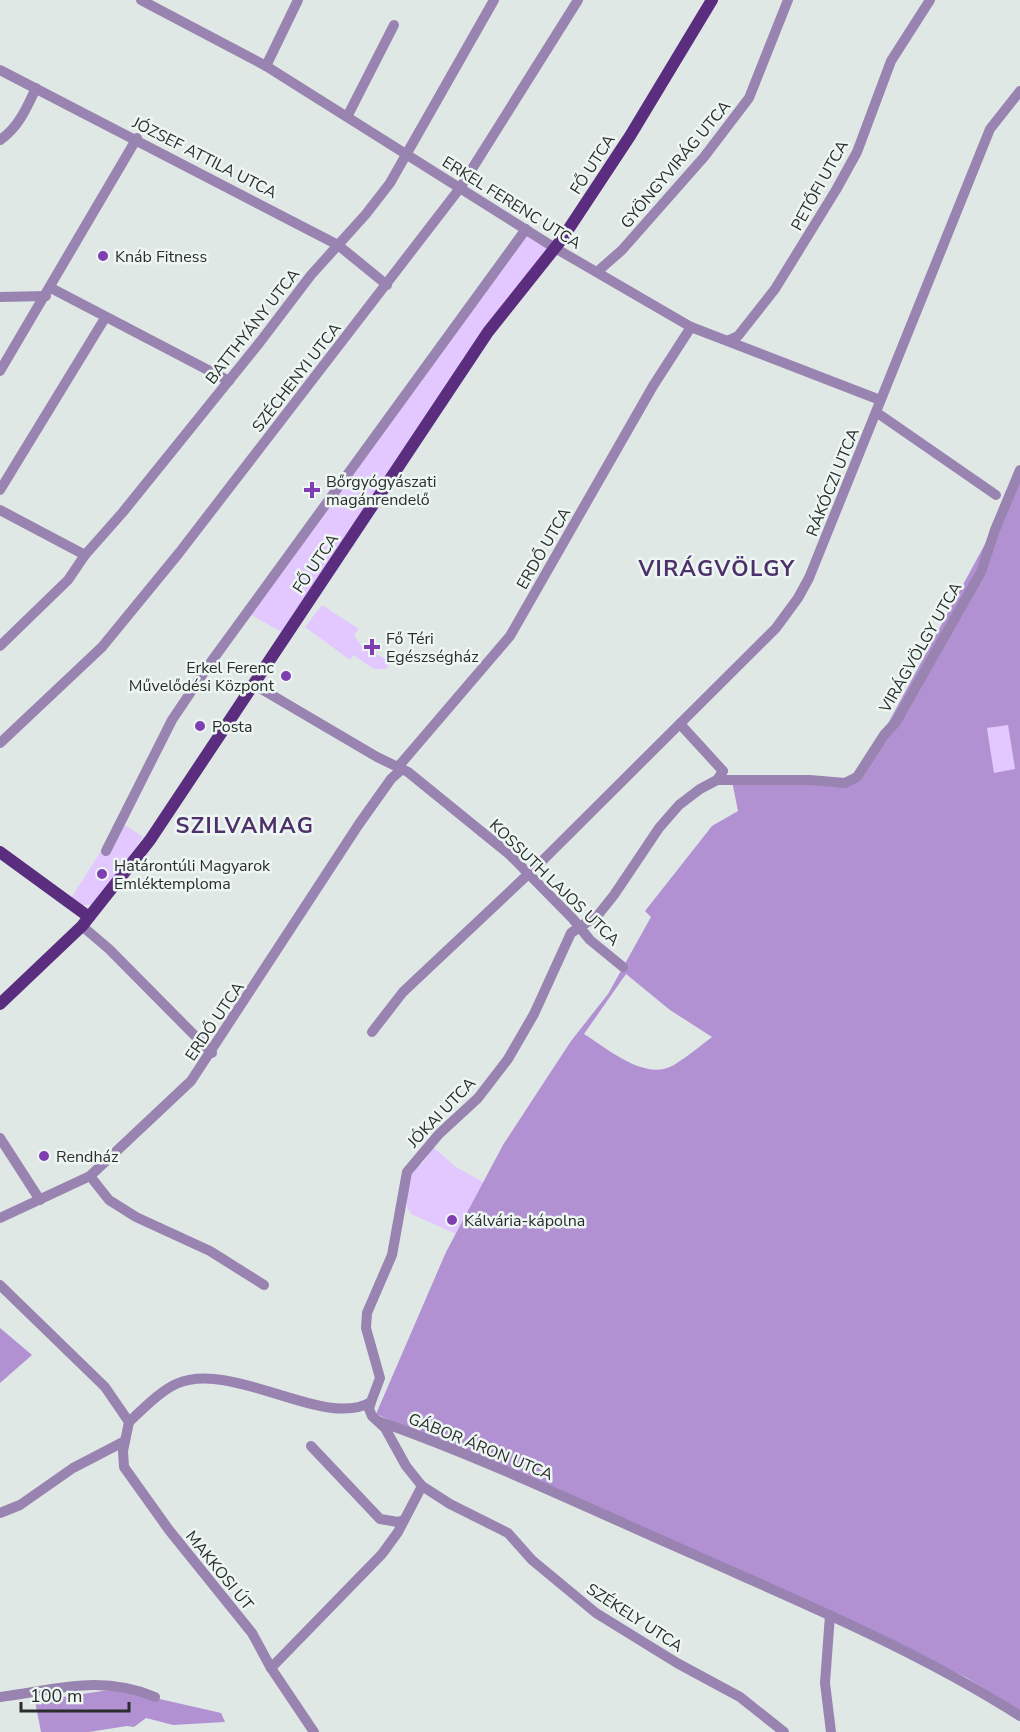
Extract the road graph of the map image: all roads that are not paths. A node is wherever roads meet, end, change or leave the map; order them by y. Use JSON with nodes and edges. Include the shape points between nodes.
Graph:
{"nodes":[{"id":1,"x":141,"y":0,"type":"edge"},
{"id":2,"x":298,"y":0,"type":"edge"},
{"id":3,"x":494,"y":0,"type":"edge"},
{"id":4,"x":578,"y":0,"type":"edge"},
{"id":5,"x":711,"y":0,"type":"edge"},
{"id":6,"x":788,"y":0,"type":"edge"},
{"id":7,"x":930,"y":0,"type":"edge"},
{"id":8,"x":394,"y":25,"type":"dead end"},
{"id":9,"x":266,"y":66,"type":"junction"},
{"id":10,"x":0,"y":69,"type":"edge"},
{"id":11,"x":36,"y":88,"type":"junction"},
{"id":12,"x":1020,"y":91,"type":"edge"},
{"id":13,"x":348,"y":115,"type":"junction"},
{"id":14,"x":137,"y":138,"type":"junction"},
{"id":15,"x":0,"y":140,"type":"edge"},
{"id":16,"x":405,"y":153,"type":"junction"},
{"id":17,"x":460,"y":188,"type":"junction"},
{"id":18,"x":526,"y":229,"type":"junction"},
{"id":19,"x":338,"y":245,"type":"junction"},
{"id":20,"x":555,"y":248,"type":"junction"},
{"id":21,"x":597,"y":272,"type":"junction"},
{"id":22,"x":387,"y":285,"type":"junction"},
{"id":23,"x":49,"y":292,"type":"junction"},
{"id":24,"x":0,"y":297,"type":"edge"},
{"id":25,"x":28,"y":298,"type":"junction"},
{"id":26,"x":38,"y":307,"type":"junction"},
{"id":27,"x":105,"y":318,"type":"junction"},
{"id":28,"x":691,"y":327,"type":"junction"},
{"id":29,"x":729,"y":340,"type":"junction"},
{"id":30,"x":0,"y":371,"type":"edge"},
{"id":31,"x":229,"y":381,"type":"junction"},
{"id":32,"x":880,"y":400,"type":"junction"},
{"id":33,"x":876,"y":412,"type":"junction"},
{"id":34,"x":1020,"y":470,"type":"edge"},
{"id":35,"x":0,"y":490,"type":"edge"},
{"id":36,"x":996,"y":495,"type":"dead end"},
{"id":37,"x":0,"y":510,"type":"edge"},
{"id":38,"x":85,"y":555,"type":"junction"},
{"id":39,"x":0,"y":646,"type":"edge"},
{"id":40,"x":253,"y":684,"type":"junction"},
{"id":41,"x":680,"y":724,"type":"junction"},
{"id":42,"x":0,"y":743,"type":"edge"},
{"id":43,"x":397,"y":767,"type":"junction"},
{"id":44,"x":717,"y":780,"type":"junction"},
{"id":45,"x":106,"y":851,"type":"dead end"},
{"id":46,"x":0,"y":852,"type":"edge"},
{"id":47,"x":529,"y":873,"type":"junction"},
{"id":48,"x":86,"y":922,"type":"junction"},
{"id":49,"x":579,"y":927,"type":"junction"},
{"id":50,"x":623,"y":967,"type":"dead end"},
{"id":51,"x":0,"y":1004,"type":"edge"},
{"id":52,"x":372,"y":1032,"type":"dead end"},
{"id":53,"x":212,"y":1053,"type":"junction"},
{"id":54,"x":0,"y":1138,"type":"edge"},
{"id":55,"x":90,"y":1176,"type":"junction"},
{"id":56,"x":40,"y":1200,"type":"junction"},
{"id":57,"x":0,"y":1218,"type":"edge"},
{"id":58,"x":0,"y":1285,"type":"edge"},
{"id":59,"x":264,"y":1285,"type":"dead end"},
{"id":60,"x":371,"y":1402,"type":"junction"},
{"id":61,"x":378,"y":1421,"type":"junction"},
{"id":62,"x":129,"y":1422,"type":"junction"},
{"id":63,"x":125,"y":1441,"type":"junction"},
{"id":64,"x":311,"y":1446,"type":"dead end"},
{"id":65,"x":422,"y":1486,"type":"junction"},
{"id":66,"x":0,"y":1513,"type":"edge"},
{"id":67,"x":404,"y":1520,"type":"junction"},
{"id":68,"x":830,"y":1615,"type":"junction"},
{"id":69,"x":271,"y":1668,"type":"junction"},
{"id":70,"x":0,"y":1697,"type":"edge"},
{"id":71,"x":155,"y":1697,"type":"dead end"},
{"id":72,"x":1020,"y":1716,"type":"edge"},
{"id":73,"x":314,"y":1732,"type":"edge"},
{"id":74,"x":784,"y":1732,"type":"edge"},
{"id":75,"x":831,"y":1732,"type":"edge"}],
"edges":[{"from":1,"to":9,"type":"street","name":"ERKEL FERENC UTCA"},
{"from":2,"to":9,"type":"street"},
{"from":3,"to":16,"type":"street","name":"BATTHYÁNY UTCA"},
{"from":4,"to":17,"type":"street","name":"SZÉCHENYI UTCA"},
{"from":5,"to":20,"type":"main road","name":"FŐ UTCA","via":[[630,136]]},
{"from":6,"to":21,"type":"street","name":"GYÖNGYVIRÁG UTCA","via":[[749,98],[704,157],[622,250]]},
{"from":7,"to":29,"type":"street","name":"PETŐFI UTCA","via":[[891,61],[857,152],[836,190],[775,289],[738,336]]},
{"from":8,"to":13,"type":"street"},
{"from":9,"to":13,"type":"street","name":"ERKEL FERENC UTCA"},
{"from":10,"to":11,"type":"street","name":"JÓZSEF ATTILA UTCA"},
{"from":11,"to":14,"type":"street","name":"JÓZSEF ATTILA UTCA"},
{"from":11,"to":15,"type":"street","via":[[22,117]]},
{"from":12,"to":32,"type":"street","name":"RÁKÓCZI UTCA","via":[[990,129]]},
{"from":13,"to":16,"type":"street","name":"ERKEL FERENC UTCA"},
{"from":14,"to":19,"type":"street","name":"JÓZSEF ATTILA UTCA"},
{"from":14,"to":23,"type":"street"},
{"from":16,"to":17,"type":"street","name":"ERKEL FERENC UTCA"},
{"from":16,"to":19,"type":"street","name":"BATTHYÁNY UTCA","via":[[390,183]]},
{"from":17,"to":18,"type":"street","name":"ERKEL FERENC UTCA"},
{"from":17,"to":22,"type":"street","name":"SZÉCHENYI UTCA"},
{"from":18,"to":20,"type":"street","name":"ERKEL FERENC UTCA"},
{"from":18,"to":45,"type":"street","name":"FŐ UTCA","via":[[171,720]]},
{"from":19,"to":22,"type":"street","name":"JÓZSEF ATTILA UTCA"},
{"from":19,"to":31,"type":"street","name":"BATTHYÁNY UTCA"},
{"from":20,"to":21,"type":"street","name":"ERKEL FERENC UTCA"},
{"from":20,"to":40,"type":"main road","name":"FŐ UTCA","via":[[488,332]]},
{"from":21,"to":28,"type":"street","name":"ERKEL FERENC UTCA"},
{"from":22,"to":42,"type":"street","name":"SZÉCHENYI UTCA","via":[[136,608],[102,647]]},
{"from":23,"to":25,"type":"street"},
{"from":23,"to":26,"type":"street"},
{"from":23,"to":27,"type":"street"},
{"from":24,"to":25,"type":"street"},
{"from":25,"to":26,"type":"street"},
{"from":26,"to":30,"type":"street"},
{"from":27,"to":31,"type":"street"},
{"from":27,"to":35,"type":"street"},
{"from":28,"to":29,"type":"street","name":"ERKEL FERENC UTCA"},
{"from":28,"to":43,"type":"street","name":"ERDŐ UTCA","via":[[510,636]]},
{"from":29,"to":32,"type":"street","name":"ERKEL FERENC UTCA"},
{"from":31,"to":38,"type":"street","name":"BATTHYÁNY UTCA"},
{"from":32,"to":33,"type":"street","name":"RÁKÓCZI UTCA"},
{"from":33,"to":36,"type":"street"},
{"from":33,"to":41,"type":"street","name":"RÁKÓCZI UTCA","via":[[812,573],[798,598],[776,628]]},
{"from":34,"to":44,"type":"street","name":"VIRÁGVÖLGY UTCA","via":[[981,572],[896,722],[857,777],[840,784],[810,780]]},
{"from":37,"to":38,"type":"street"},
{"from":38,"to":39,"type":"street","name":"BATTHYÁNY UTCA","via":[[61,587]]},
{"from":40,"to":43,"type":"street","name":"KOSSUTH LAJOS UTCA"},
{"from":40,"to":48,"type":"main road","name":"FŐ UTCA","via":[[150,840]]},
{"from":41,"to":44,"type":"street","via":[[723,771]]},
{"from":41,"to":47,"type":"street","name":"RÁKÓCZI UTCA"},
{"from":43,"to":47,"type":"street","name":"KOSSUTH LAJOS UTCA"},
{"from":43,"to":53,"type":"street","name":"ERDŐ UTCA"},
{"from":44,"to":49,"type":"street","via":[[679,805],[614,896],[592,920]]},
{"from":46,"to":48,"type":"main road"},
{"from":47,"to":49,"type":"street","name":"KOSSUTH LAJOS UTCA"},
{"from":47,"to":52,"type":"street","name":"RÁKÓCZI UTCA","via":[[403,992]]},
{"from":48,"to":51,"type":"main road","name":"FŐ UTCA"},
{"from":48,"to":53,"type":"street"},
{"from":49,"to":50,"type":"street","name":"KOSSUTH LAJOS UTCA"},
{"from":49,"to":60,"type":"street","name":"JÓKAI UTCA","via":[[571,933],[534,1014],[508,1059],[478,1098],[439,1134],[407,1172],[392,1254],[367,1313],[366,1328],[380,1378]]},
{"from":53,"to":55,"type":"street","name":"ERDŐ UTCA","via":[[171,1103]]},
{"from":54,"to":56,"type":"street"},
{"from":55,"to":56,"type":"street","name":"ERDŐ UTCA"},
{"from":55,"to":59,"type":"street","via":[[109,1200],[210,1251]]},
{"from":56,"to":57,"type":"street","name":"ERDŐ UTCA"},
{"from":58,"to":62,"type":"street","via":[[105,1387]]},
{"from":60,"to":61,"type":"street","via":[[369,1409]]},
{"from":60,"to":62,"type":"street","via":[[354,1408],[333,1408],[238,1383],[206,1379],[176,1385]]},
{"from":61,"to":65,"type":"street","name":"SZÉKELY UTCA"},
{"from":61,"to":68,"type":"street","name":"GÁBOR ÁRON UTCA","via":[[475,1458]]},
{"from":62,"to":63,"type":"street","name":"MAKKOSI ÚT"},
{"from":63,"to":66,"type":"street","via":[[73,1468],[20,1505]]},
{"from":63,"to":69,"type":"street","name":"MAKKOSI ÚT","via":[[123,1460],[129,1474],[252,1633]]},
{"from":64,"to":67,"type":"street","via":[[380,1519]]},
{"from":65,"to":67,"type":"street"},
{"from":65,"to":74,"type":"street","name":"SZÉKELY UTCA","via":[[508,1533],[532,1560],[596,1613],[740,1696]]},
{"from":67,"to":69,"type":"street","via":[[373,1564]]},
{"from":68,"to":72,"type":"street","name":"GÁBOR ÁRON UTCA","via":[[965,1681]]},
{"from":68,"to":75,"type":"street","via":[[825,1683]]},
{"from":69,"to":73,"type":"street","name":"MAKKOSI ÚT"},
{"from":70,"to":71,"type":"street","via":[[90,1683]]}]}
